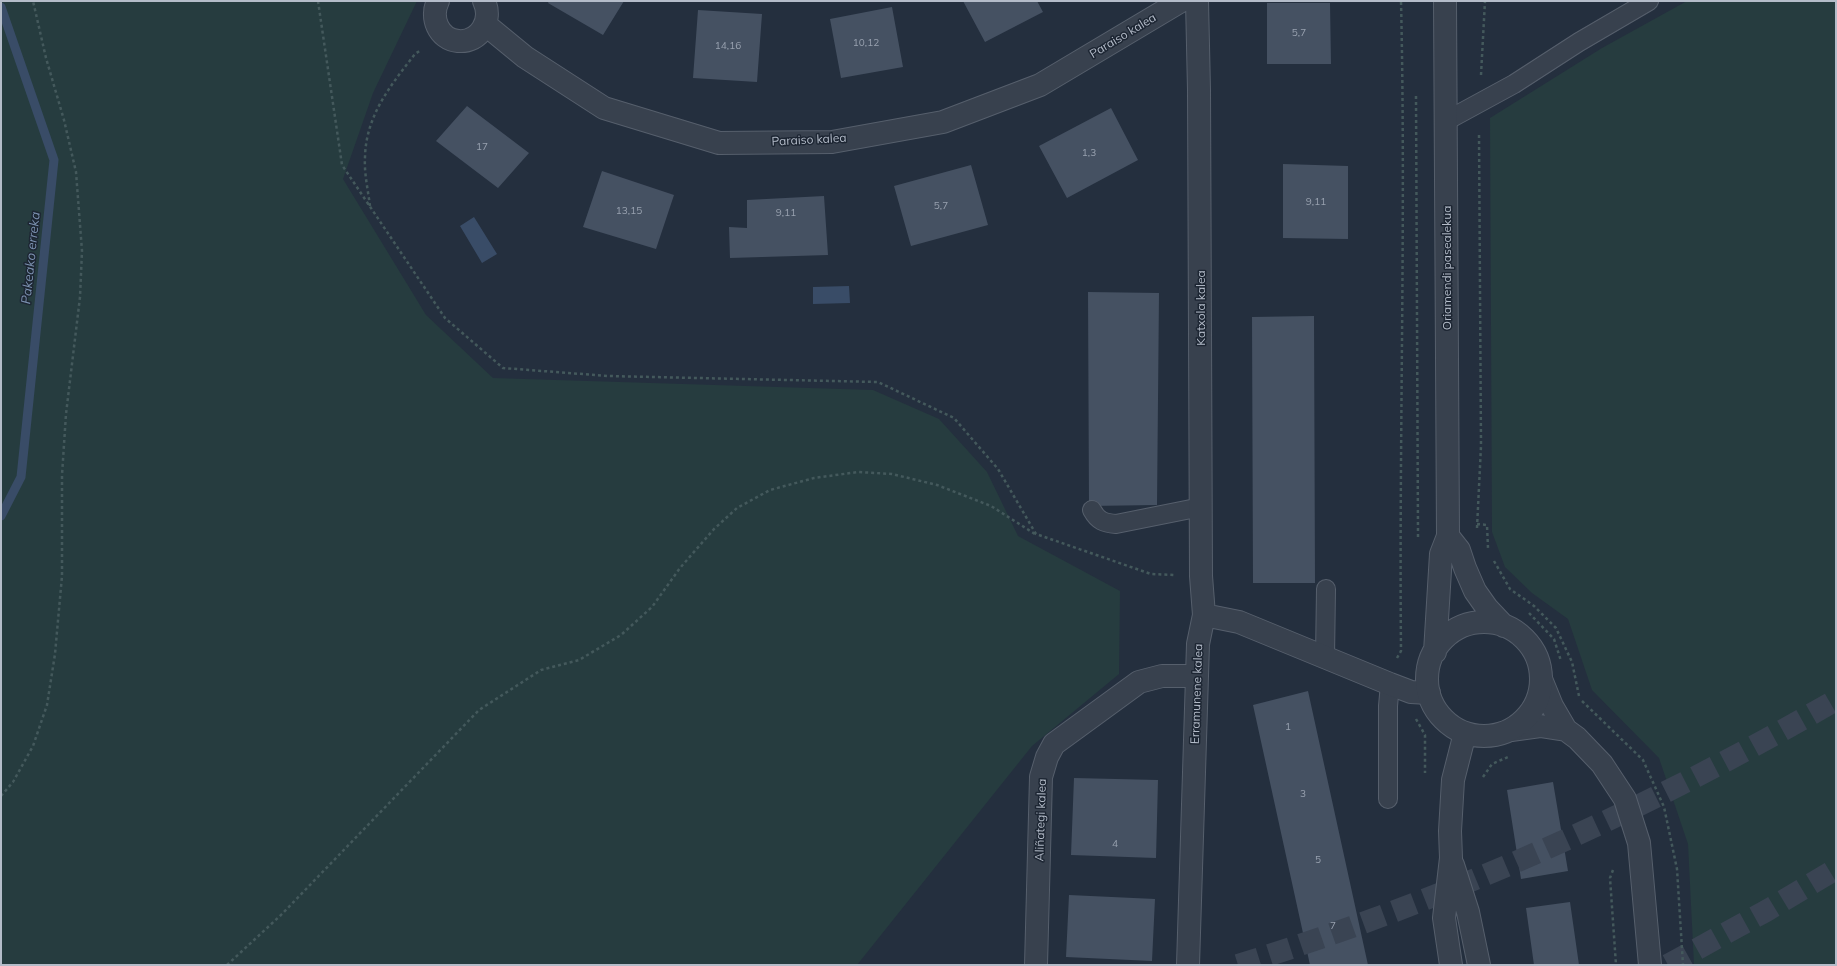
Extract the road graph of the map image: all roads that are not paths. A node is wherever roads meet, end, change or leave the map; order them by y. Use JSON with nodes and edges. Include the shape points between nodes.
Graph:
{"nodes":[{"id":1,"x":438,"y":1,"type":"edge"},
{"id":2,"x":484,"y":1,"type":"edge"},
{"id":3,"x":1182,"y":1,"type":"edge"},
{"id":4,"x":1197,"y":1,"type":"edge"},
{"id":5,"x":1446,"y":1,"type":"edge"},
{"id":6,"x":1649,"y":1,"type":"edge"},
{"id":7,"x":486,"y":24,"type":"junction"},
{"id":8,"x":1446,"y":121,"type":"junction"},
{"id":9,"x":1201,"y":507,"type":"junction"},
{"id":10,"x":1092,"y":510,"type":"dead end"},
{"id":11,"x":1448,"y":536,"type":"junction"},
{"id":12,"x":1326,"y":590,"type":"dead end"},
{"id":13,"x":1204,"y":615,"type":"junction"},
{"id":14,"x":1504,"y":626,"type":"junction"},
{"id":15,"x":1435,"y":652,"type":"junction"},
{"id":16,"x":1325,"y":657,"type":"junction"},
{"id":17,"x":1197,"y":676,"type":"junction"},
{"id":18,"x":1541,"y":679,"type":"junction"},
{"id":19,"x":1390,"y":684,"type":"junction"},
{"id":20,"x":1429,"y":693,"type":"junction"},
{"id":21,"x":1510,"y":730,"type":"junction"},
{"id":22,"x":1566,"y":730,"type":"junction"},
{"id":23,"x":1465,"y":733,"type":"junction"},
{"id":24,"x":1388,"y":799,"type":"dead end"},
{"id":25,"x":1451,"y":858,"type":"junction"},
{"id":26,"x":1036,"y":965,"type":"edge"},
{"id":27,"x":1188,"y":965,"type":"edge"},
{"id":28,"x":1451,"y":965,"type":"edge"},
{"id":29,"x":1478,"y":965,"type":"edge"},
{"id":30,"x":1650,"y":965,"type":"edge"}],
"edges":[{"from":1,"to":7,"type":"street","via":[[434,19],[442,34],[458,41],[466,40],[474,37]]},
{"from":2,"to":7,"type":"street","via":[[488,16]]},
{"from":3,"to":7,"type":"street","name":"Paraiso kalea","via":[[1040,85],[943,122],[832,142],[719,143],[604,108],[525,57]]},
{"from":4,"to":9,"type":"street","name":"Katxola kalea"},
{"from":5,"to":8,"type":"street","name":"Oriamendi pasealekua"},
{"from":6,"to":8,"type":"lane","via":[[1514,84]]},
{"from":8,"to":11,"type":"street","name":"Oriamendi pasealekua"},
{"from":9,"to":10,"type":"lane","via":[[1116,524],[1103,523]]},
{"from":9,"to":13,"type":"street","name":"Katxola kalea"},
{"from":11,"to":14,"type":"street","via":[[1459,550],[1475,591]]},
{"from":11,"to":15,"type":"street","name":"Oriamendi pasealekua","via":[[1441,554]]},
{"from":12,"to":16,"type":"lane"},
{"from":13,"to":16,"type":"street","via":[[1239,622]]},
{"from":13,"to":17,"type":"street","name":"Erramunene kalea","via":[[1198,644]]},
{"from":14,"to":15,"type":"street","via":[[1491,623],[1464,626],[1449,634]]},
{"from":14,"to":18,"type":"street","via":[[1527,641],[1540,665]]},
{"from":15,"to":20,"type":"street","via":[[1430,661],[1427,677]]},
{"from":16,"to":19,"type":"street"},
{"from":17,"to":26,"type":"street","name":"Aliñategi kalea","via":[[1162,676],[1139,682],[1054,744],[1046,757],[1041,777]]},
{"from":17,"to":27,"type":"street","name":"Erramunene kalea"},
{"from":18,"to":21,"type":"street","via":[[1533,709],[1523,721]]},
{"from":18,"to":22,"type":"street","via":[[1552,706]]},
{"from":19,"to":20,"type":"street","via":[[1411,692]]},
{"from":19,"to":24,"type":"lane"},
{"from":20,"to":23,"type":"street","via":[[1442,718]]},
{"from":21,"to":22,"type":"street","via":[[1540,726]]},
{"from":21,"to":23,"type":"street","via":[[1488,735]]},
{"from":22,"to":30,"type":"street","via":[[1588,748],[1614,780],[1634,821],[1639,843]]},
{"from":23,"to":25,"type":"street","via":[[1453,780]]},
{"from":25,"to":28,"type":"street","via":[[1444,918]]},
{"from":25,"to":29,"type":"street","via":[[1468,912]]}]}
